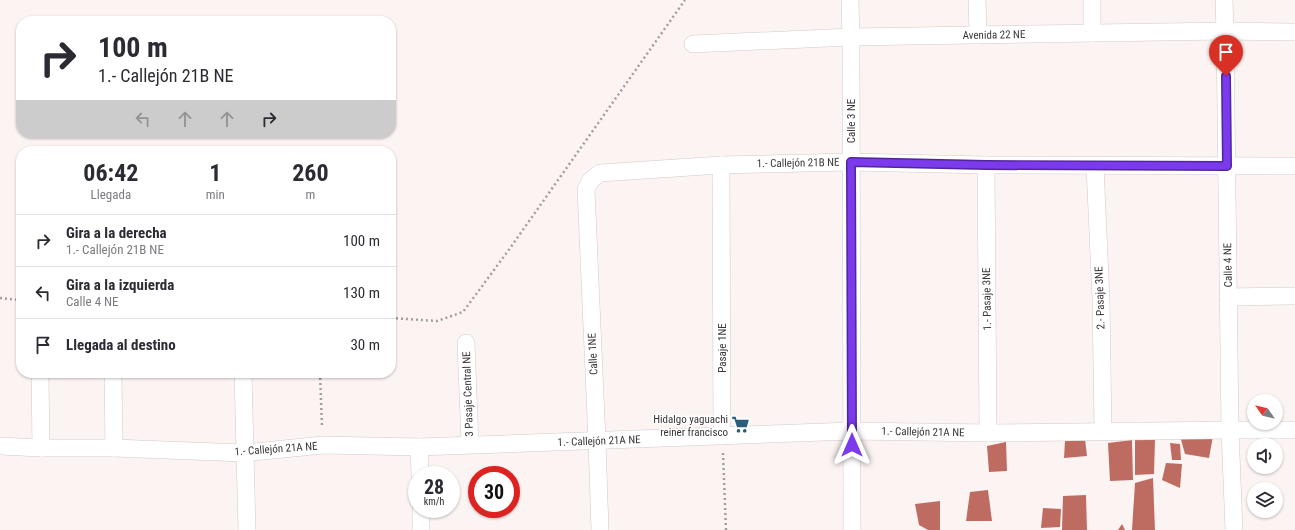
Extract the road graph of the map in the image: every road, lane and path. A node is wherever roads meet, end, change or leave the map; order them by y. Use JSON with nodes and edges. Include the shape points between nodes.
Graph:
{"nodes":[{"id":1,"x":686,"y":0,"type":"edge"},
{"id":2,"x":850,"y":0,"type":"edge"},
{"id":3,"x":977,"y":0,"type":"edge"},
{"id":4,"x":1092,"y":0,"type":"edge"},
{"id":5,"x":1224,"y":0,"type":"edge"},
{"id":6,"x":1225,"y":31,"type":"junction"},
{"id":7,"x":1295,"y":32,"type":"edge"},
{"id":8,"x":1092,"y":33,"type":"junction"},
{"id":9,"x":978,"y":35,"type":"junction"},
{"id":10,"x":851,"y":37,"type":"junction"},
{"id":11,"x":693,"y":44,"type":"dead end"},
{"id":12,"x":851,"y":162,"type":"junction"},
{"id":13,"x":721,"y":165,"type":"junction"},
{"id":14,"x":986,"y":165,"type":"junction"},
{"id":15,"x":1095,"y":166,"type":"junction"},
{"id":16,"x":1227,"y":166,"type":"junction"},
{"id":17,"x":1295,"y":166,"type":"edge"},
{"id":18,"x":591,"y":180,"type":"joint"},
{"id":19,"x":1295,"y":296,"type":"edge"},
{"id":20,"x":1228,"y":297,"type":"junction"},
{"id":21,"x":0,"y":298,"type":"edge"},
{"id":22,"x":16,"y":300,"type":"edge"},
{"id":23,"x":396,"y":318,"type":"edge"},
{"id":24,"x":466,"y":343,"type":"dead end"},
{"id":25,"x":40,"y":378,"type":"edge"},
{"id":26,"x":113,"y":378,"type":"edge"},
{"id":27,"x":243,"y":378,"type":"edge"},
{"id":28,"x":320,"y":378,"type":"edge"},
{"id":29,"x":1230,"y":430,"type":"junction"},
{"id":30,"x":1295,"y":430,"type":"edge"},
{"id":31,"x":852,"y":431,"type":"junction"},
{"id":32,"x":1102,"y":432,"type":"junction"},
{"id":33,"x":988,"y":433,"type":"junction"},
{"id":34,"x":722,"y":436,"type":"junction"},
{"id":35,"x":597,"y":441,"type":"junction"},
{"id":36,"x":470,"y":444,"type":"junction"},
{"id":37,"x":323,"y":445,"type":"junction"},
{"id":38,"x":0,"y":446,"type":"edge"},
{"id":39,"x":419,"y":446,"type":"junction"},
{"id":40,"x":41,"y":448,"type":"junction"},
{"id":41,"x":114,"y":448,"type":"junction"},
{"id":42,"x":244,"y":453,"type":"junction"},
{"id":43,"x":420,"y":466,"type":"edge"},
{"id":44,"x":421,"y":518,"type":"edge"},
{"id":45,"x":247,"y":530,"type":"edge"},
{"id":46,"x":421,"y":530,"type":"edge"},
{"id":47,"x":600,"y":530,"type":"edge"},
{"id":48,"x":726,"y":530,"type":"edge"},
{"id":49,"x":852,"y":530,"type":"edge"},
{"id":50,"x":1234,"y":530,"type":"edge"}],
"edges":[{"from":1,"to":23,"type":"path","via":[[463,312],[437,320]]},
{"from":2,"to":10,"type":"street","name":"Calle 3 NE"},
{"from":3,"to":9,"type":"street"},
{"from":4,"to":8,"type":"street"},
{"from":5,"to":6,"type":"street","name":"Calle 4 NE"},
{"from":6,"to":7,"type":"street","name":"Avenida 22 NE"},
{"from":6,"to":8,"type":"street","name":"Avenida 22 NE"},
{"from":6,"to":16,"type":"street","name":"Calle 4 NE"},
{"from":8,"to":9,"type":"street","name":"Avenida 22 NE"},
{"from":9,"to":10,"type":"street","name":"Avenida 22 NE"},
{"from":10,"to":11,"type":"street","name":"Avenida 22 NE"},
{"from":10,"to":12,"type":"street","name":"Calle 3 NE"},
{"from":12,"to":13,"type":"street","name":"1.- Callejón 21B NE"},
{"from":12,"to":14,"type":"street","name":"1.- Callejón 21B NE"},
{"from":12,"to":31,"type":"street","name":"Calle 3 NE"},
{"from":13,"to":18,"type":"street","name":"1.- Callejón 21B NE","via":[[600,173]]},
{"from":13,"to":34,"type":"street","name":"Pasaje 1NE"},
{"from":14,"to":15,"type":"street","name":"1.- Callejón 21B NE"},
{"from":14,"to":33,"type":"street","name":"1.- Pasaje 3NE"},
{"from":15,"to":16,"type":"street","name":"1.- Callejón 21B NE"},
{"from":15,"to":32,"type":"street","name":"2.- Pasaje 3NE","via":[[1101,299]]},
{"from":16,"to":17,"type":"street","name":"1.- Callejón 21B NE"},
{"from":16,"to":20,"type":"street","name":"Calle 4 NE"},
{"from":18,"to":35,"type":"street","name":"Calle 1NE","via":[[586,189]]},
{"from":19,"to":20,"type":"street"},
{"from":20,"to":29,"type":"street","name":"Calle 4 NE"},
{"from":21,"to":22,"type":"path"},
{"from":24,"to":36,"type":"street","name":"3 Pasaje Central NE"},
{"from":25,"to":40,"type":"street"},
{"from":26,"to":41,"type":"street"},
{"from":27,"to":42,"type":"street"},
{"from":28,"to":37,"type":"path"},
{"from":29,"to":30,"type":"street","name":"1.- Callejón 21A NE"},
{"from":29,"to":32,"type":"street","name":"1.- Callejón 21A NE"},
{"from":29,"to":50,"type":"street","name":"Calle 4 NE"},
{"from":31,"to":33,"type":"street","name":"1.- Callejón 21A NE"},
{"from":31,"to":34,"type":"street","name":"1.- Callejón 21A NE"},
{"from":31,"to":49,"type":"street","name":"Calle 3 NE"},
{"from":32,"to":33,"type":"street","name":"1.- Callejón 21A NE"},
{"from":34,"to":35,"type":"street","name":"1.- Callejón 21A NE"},
{"from":34,"to":48,"type":"path"},
{"from":35,"to":36,"type":"street","name":"1.- Callejón 21A NE"},
{"from":35,"to":47,"type":"street","name":"Calle 1NE"},
{"from":36,"to":39,"type":"street","name":"1.- Callejón 21A NE"},
{"from":37,"to":39,"type":"street","name":"1.- Callejón 21A NE"},
{"from":37,"to":42,"type":"street","name":"1.- Callejón 21A NE"},
{"from":38,"to":40,"type":"street","name":"1.- Callejón 21A NE"},
{"from":39,"to":43,"type":"street"},
{"from":40,"to":41,"type":"street","name":"1.- Callejón 21A NE"},
{"from":41,"to":42,"type":"street","name":"1.- Callejón 21A NE"},
{"from":42,"to":45,"type":"street"},
{"from":44,"to":46,"type":"street"}]}
